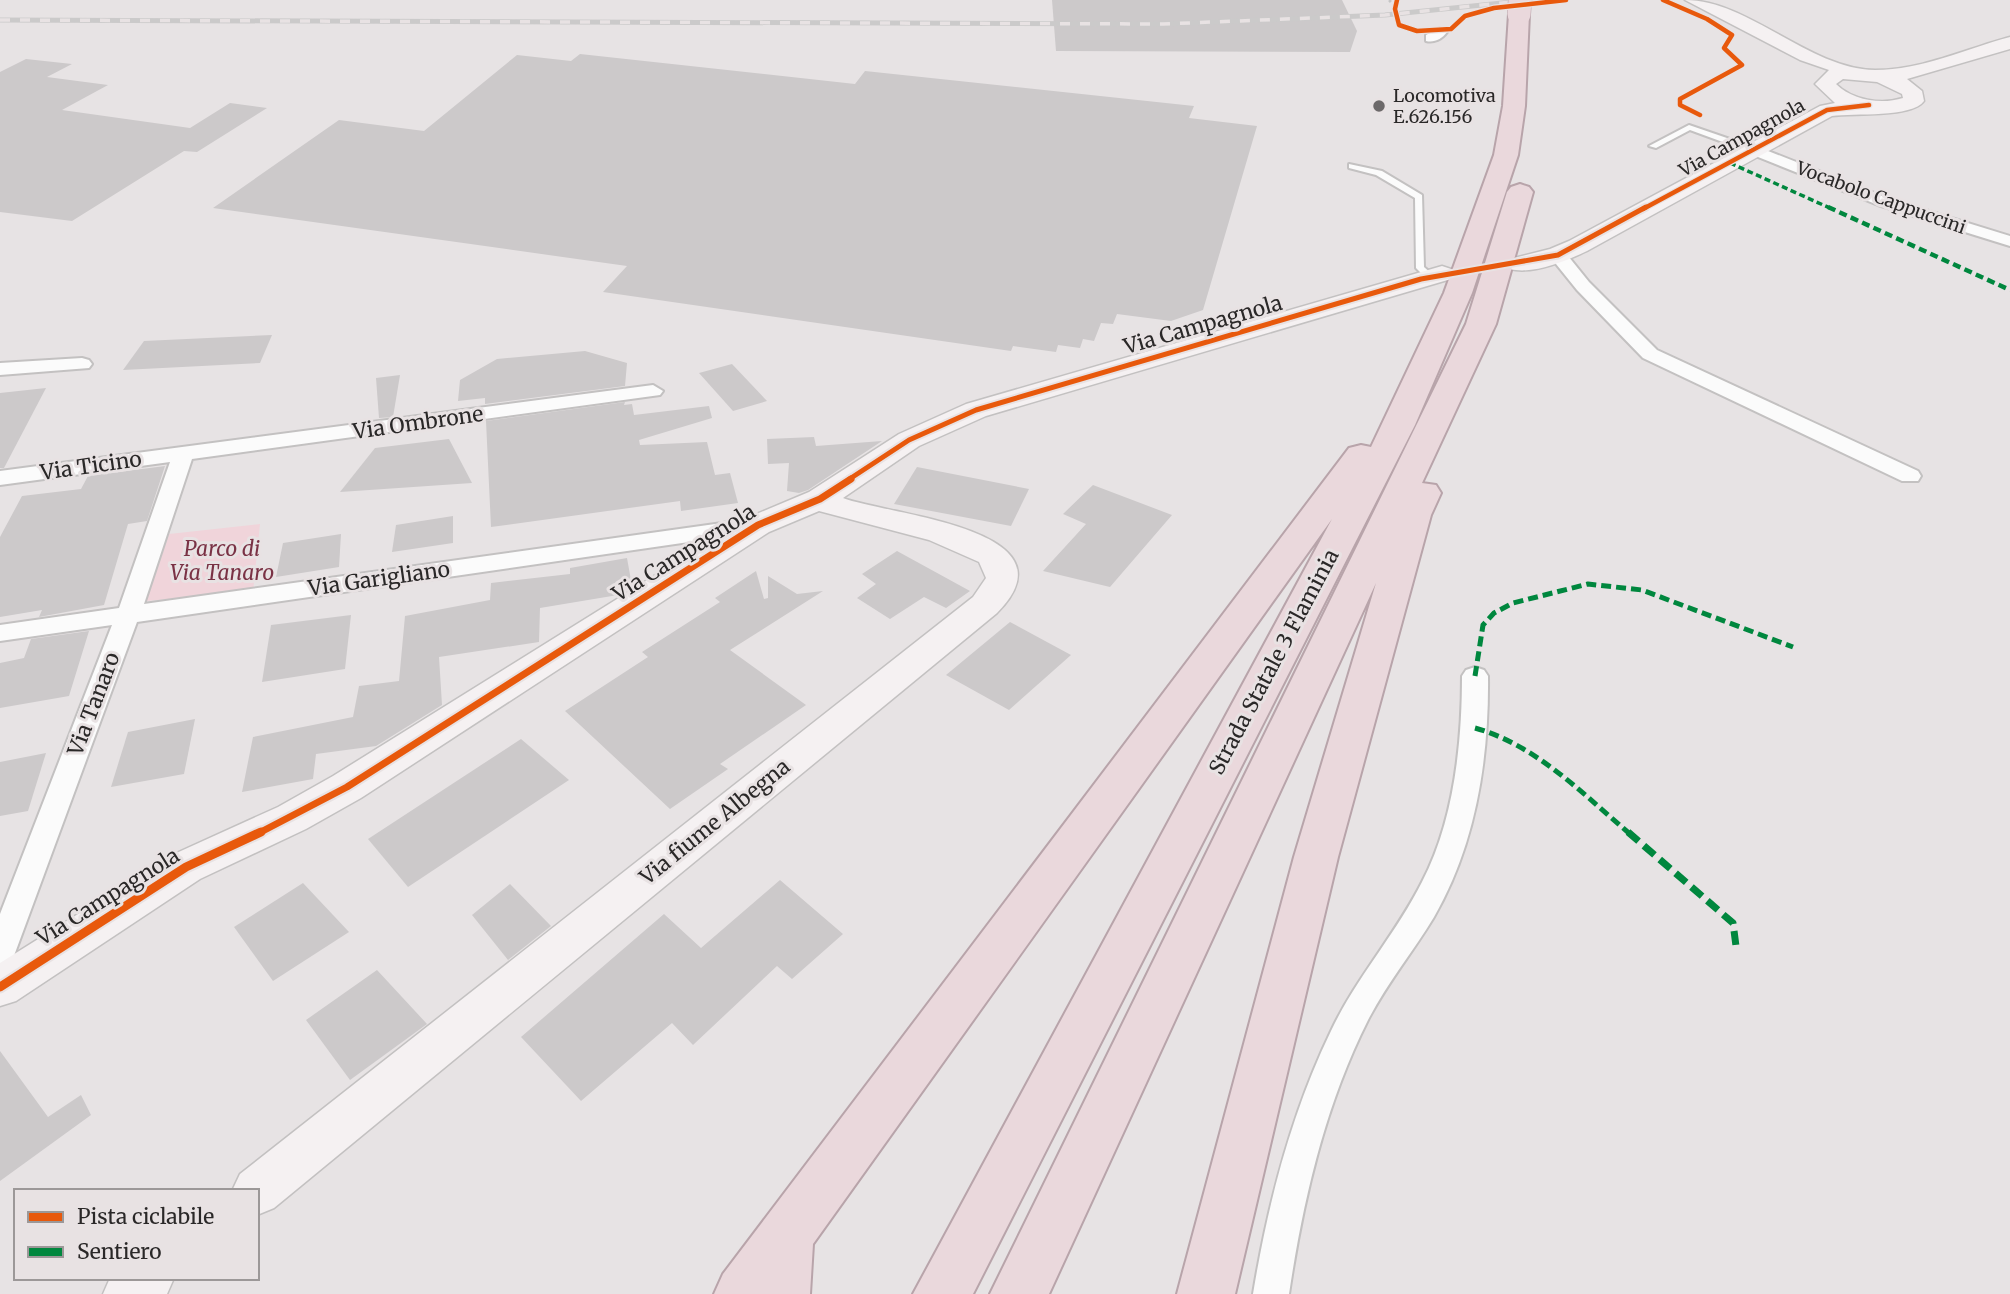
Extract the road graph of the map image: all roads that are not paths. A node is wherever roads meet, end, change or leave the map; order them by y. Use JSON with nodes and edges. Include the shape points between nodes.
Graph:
{"nodes":[{"id":1,"x":1700,"y":3,"type":"edge"},
{"id":2,"x":1529,"y":7,"type":"edge"},
{"id":3,"x":2010,"y":43,"type":"edge"},
{"id":4,"x":1807,"y":56,"type":"junction"},
{"id":5,"x":1865,"y":74,"type":"junction"},
{"id":6,"x":1910,"y":79,"type":"junction"},
{"id":7,"x":1829,"y":92,"type":"junction"},
{"id":8,"x":1538,"y":111,"type":"dead end"},
{"id":9,"x":1653,"y":146,"type":"dead end"},
{"id":10,"x":1753,"y":150,"type":"junction"},
{"id":11,"x":1352,"y":166,"type":"dead end"},
{"id":12,"x":1525,"y":174,"type":"dead end"},
{"id":13,"x":2010,"y":242,"type":"edge"},
{"id":14,"x":1558,"y":255,"type":"junction"},
{"id":15,"x":1519,"y":264,"type":"dead end"},
{"id":16,"x":1436,"y":276,"type":"joint"},
{"id":17,"x":1482,"y":324,"type":"junction"},
{"id":18,"x":1440,"y":333,"type":"junction"},
{"id":19,"x":82,"y":364,"type":"dead end"},
{"id":20,"x":0,"y":369,"type":"edge"},
{"id":21,"x":653,"y":391,"type":"dead end"},
{"id":22,"x":183,"y":454,"type":"junction"},
{"id":23,"x":1910,"y":475,"type":"dead end"},
{"id":24,"x":0,"y":478,"type":"edge"},
{"id":25,"x":820,"y":499,"type":"junction"},
{"id":26,"x":758,"y":525,"type":"junction"},
{"id":27,"x":128,"y":615,"type":"junction"},
{"id":28,"x":0,"y":633,"type":"edge"},
{"id":29,"x":1475,"y":676,"type":"dead end"},
{"id":30,"x":0,"y":953,"type":"edge"},
{"id":31,"x":0,"y":987,"type":"edge"},
{"id":32,"x":259,"y":1189,"type":"edge"},
{"id":33,"x":786,"y":1237,"type":"junction"},
{"id":34,"x":146,"y":1280,"type":"edge"},
{"id":35,"x":129,"y":1294,"type":"edge"},
{"id":36,"x":743,"y":1294,"type":"edge"},
{"id":37,"x":781,"y":1294,"type":"edge"},
{"id":38,"x":942,"y":1294,"type":"edge"},
{"id":39,"x":1018,"y":1294,"type":"edge"},
{"id":40,"x":1206,"y":1294,"type":"edge"},
{"id":41,"x":1271,"y":1294,"type":"edge"}],
"edges":[{"from":1,"to":4,"type":"street"},
{"from":2,"to":8,"type":"highway","name":"Strada Statale 3 Flaminia"},
{"from":2,"to":18,"type":"highway","name":"Strada Statale 3 Flaminia","via":[[1506,155]]},
{"from":3,"to":6,"type":"street"},
{"from":4,"to":5,"type":"street"},
{"from":4,"to":7,"type":"street"},
{"from":5,"to":6,"type":"street","name":"Via Campagnola"},
{"from":5,"to":7,"type":"street","name":"Via Campagnola"},
{"from":6,"to":7,"type":"street","name":"Via Campagnola","via":[[1916,96],[1908,105],[1869,105]]},
{"from":7,"to":10,"type":"street","name":"Via Campagnola"},
{"from":9,"to":10,"type":"lane","via":[[1689,127]]},
{"from":10,"to":13,"type":"street","name":"Vocabolo Cappuccini","via":[[1884,202]]},
{"from":10,"to":14,"type":"street","name":"Via Campagnola"},
{"from":11,"to":16,"type":"lane","via":[[1379,173],[1419,197],[1420,268]]},
{"from":12,"to":17,"type":"highway","name":"Strada Statale 3 Flaminia"},
{"from":14,"to":15,"type":"street","name":"Via Campagnola"},
{"from":14,"to":23,"type":"street","via":[[1650,355]]},
{"from":16,"to":25,"type":"street","name":"Via Campagnola","via":[[976,410],[909,440]]},
{"from":17,"to":39,"type":"highway","name":"Strada Statale 3 Flaminia"},
{"from":17,"to":40,"type":"highway","via":[[1469,388],[1414,515],[1316,857]]},
{"from":18,"to":33,"type":"highway","via":[[1407,373],[1370,443]]},
{"from":18,"to":38,"type":"highway","name":"Strada Statale 3 Flaminia","via":[[1399,425]]},
{"from":19,"to":20,"type":"street"},
{"from":21,"to":22,"type":"street","name":"Via Ombrone"},
{"from":22,"to":24,"type":"street","name":"Via Ticino"},
{"from":22,"to":27,"type":"street","name":"Via Tanaro"},
{"from":25,"to":26,"type":"street","name":"Via Campagnola"},
{"from":25,"to":32,"type":"street","name":"Via fiume Albegna","via":[[990,553],[1003,578],[997,592]]},
{"from":26,"to":27,"type":"street","name":"Via Garigliano"},
{"from":26,"to":31,"type":"street","name":"Via Campagnola","via":[[347,787],[186,867]]},
{"from":27,"to":28,"type":"street","name":"Via Garigliano"},
{"from":27,"to":30,"type":"street","name":"Via Tanaro"},
{"from":29,"to":41,"type":"street","via":[[1473,750],[1449,851],[1425,906],[1358,1009],[1329,1071],[1303,1142],[1281,1226]]},
{"from":33,"to":36,"type":"highway"},
{"from":33,"to":37,"type":"highway"},
{"from":34,"to":35,"type":"street"}]}
